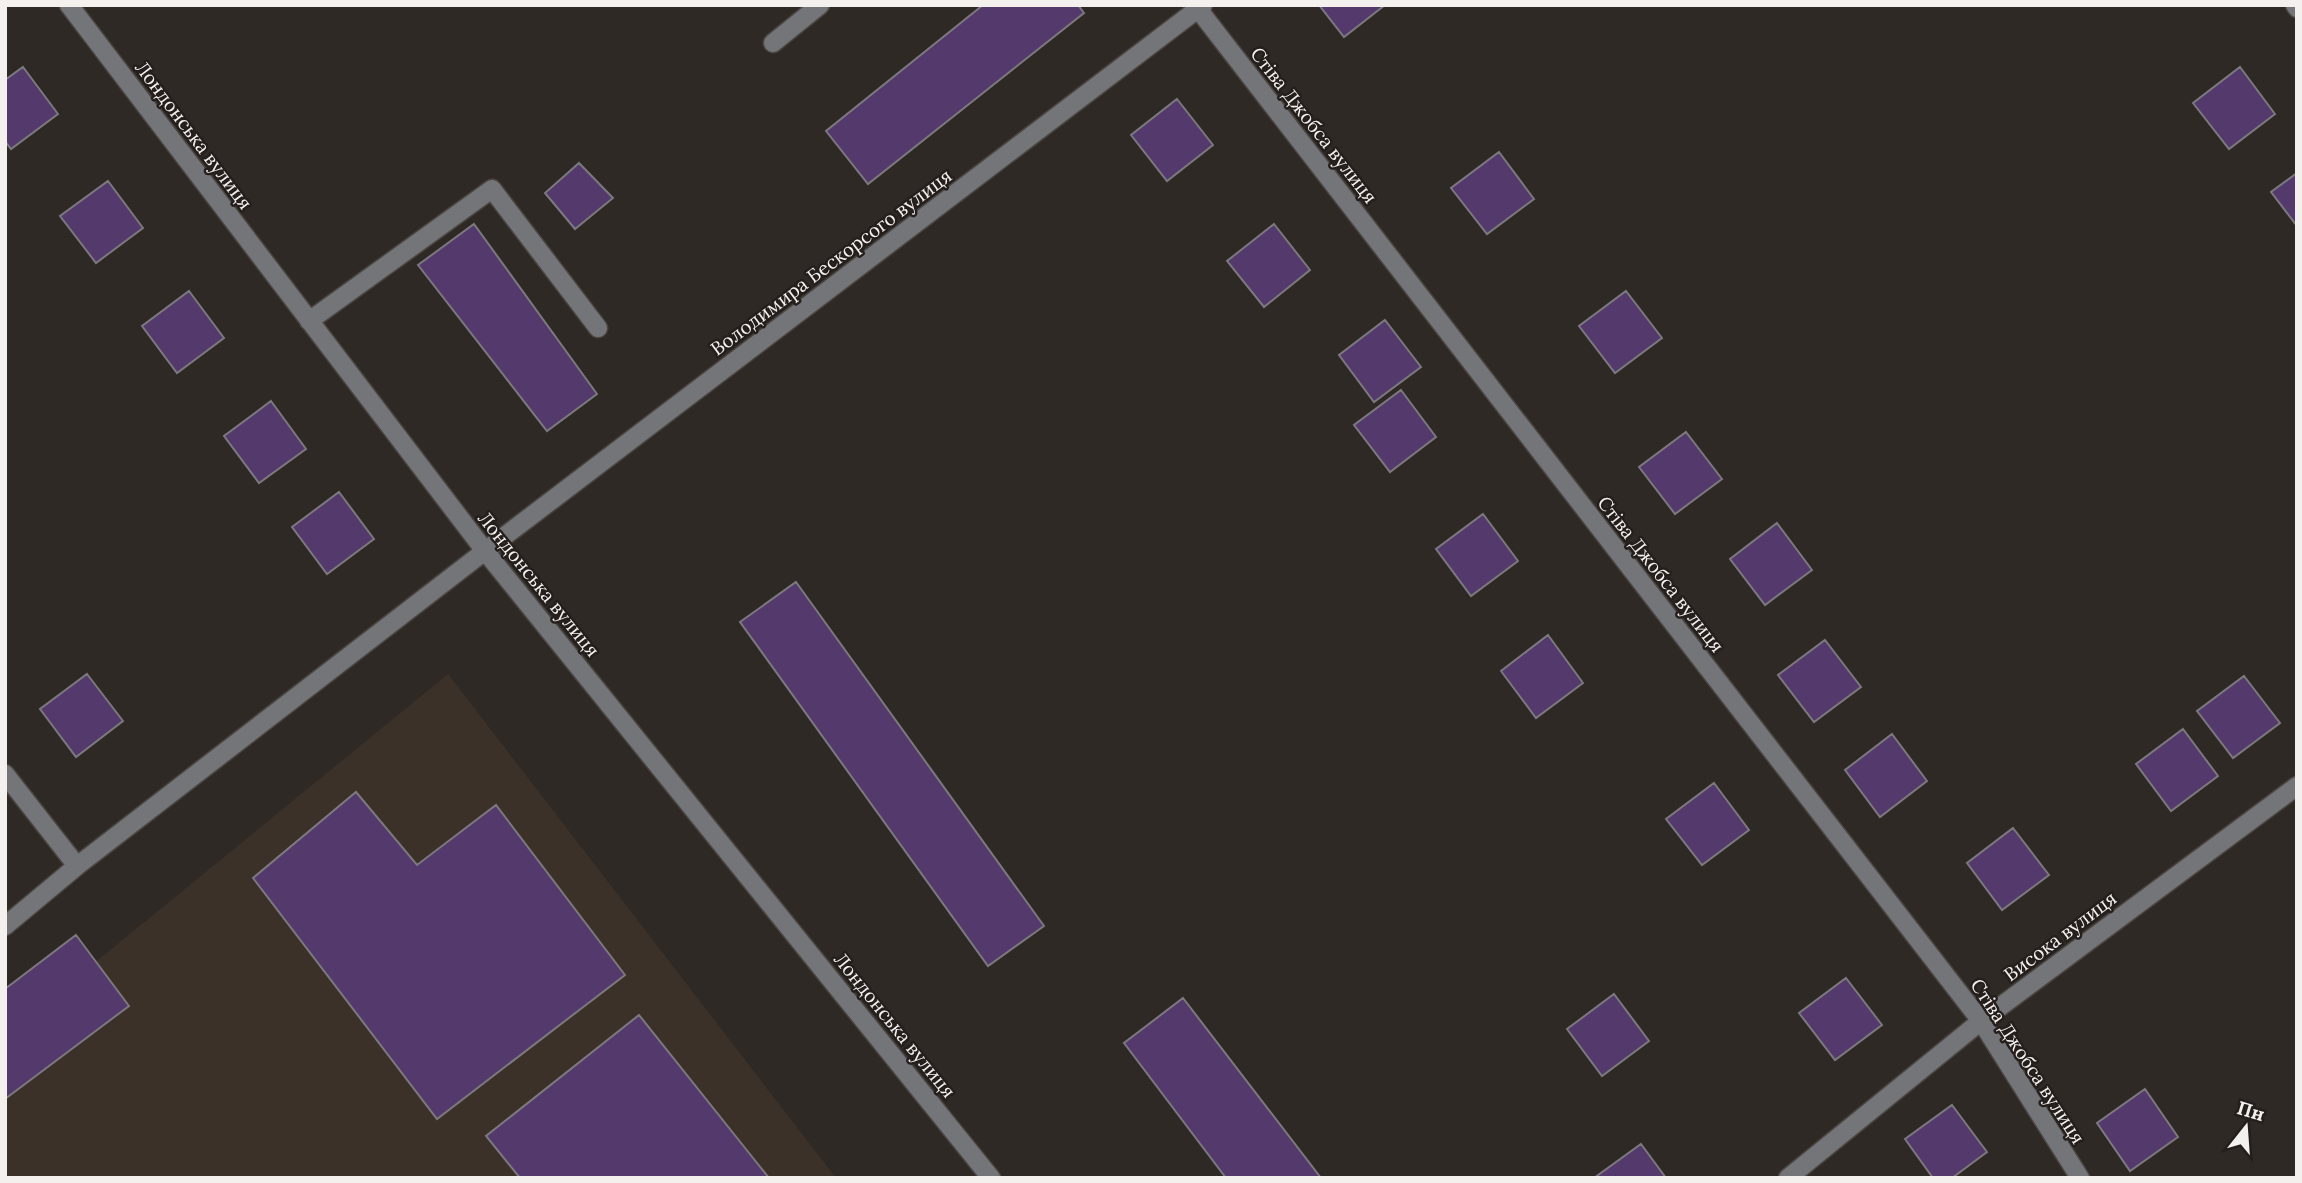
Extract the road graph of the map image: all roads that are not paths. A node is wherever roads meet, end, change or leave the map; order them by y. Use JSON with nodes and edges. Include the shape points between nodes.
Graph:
{"nodes":[{"id":1,"x":69,"y":5,"type":"edge"},
{"id":2,"x":820,"y":5,"type":"edge"},
{"id":3,"x":1198,"y":7,"type":"edge"},
{"id":4,"x":773,"y":43,"type":"dead end"},
{"id":5,"x":309,"y":321,"type":"junction"},
{"id":6,"x":598,"y":328,"type":"dead end"},
{"id":7,"x":485,"y":551,"type":"junction"},
{"id":8,"x":5,"y":774,"type":"edge"},
{"id":9,"x":2297,"y":786,"type":"edge"},
{"id":10,"x":77,"y":866,"type":"junction"},
{"id":11,"x":5,"y":926,"type":"edge"},
{"id":12,"x":1981,"y":1021,"type":"junction"},
{"id":13,"x":991,"y":1178,"type":"edge"},
{"id":14,"x":1788,"y":1178,"type":"edge"},
{"id":15,"x":2080,"y":1178,"type":"edge"}],
"edges":[{"from":1,"to":5,"type":"street","name":"Лондонська вулиця"},
{"from":2,"to":4,"type":"street"},
{"from":3,"to":7,"type":"street","name":"Володимира Бескорсого вулиця"},
{"from":3,"to":12,"type":"street","name":"Стіва Джобса вулиця"},
{"from":5,"to":6,"type":"street","via":[[492,189]]},
{"from":5,"to":7,"type":"street","name":"Лондонська вулиця"},
{"from":7,"to":10,"type":"street","name":"Володимира Бескорсого вулиця"},
{"from":7,"to":13,"type":"street","name":"Лондонська вулиця"},
{"from":8,"to":10,"type":"street"},
{"from":9,"to":12,"type":"street","name":"Висока вулиця"},
{"from":10,"to":11,"type":"street","name":"Володимира Бескорсого вулиця"},
{"from":12,"to":14,"type":"street","name":"Висока вулиця"},
{"from":12,"to":15,"type":"street","name":"Стіва Джобса вулиця"}]}
